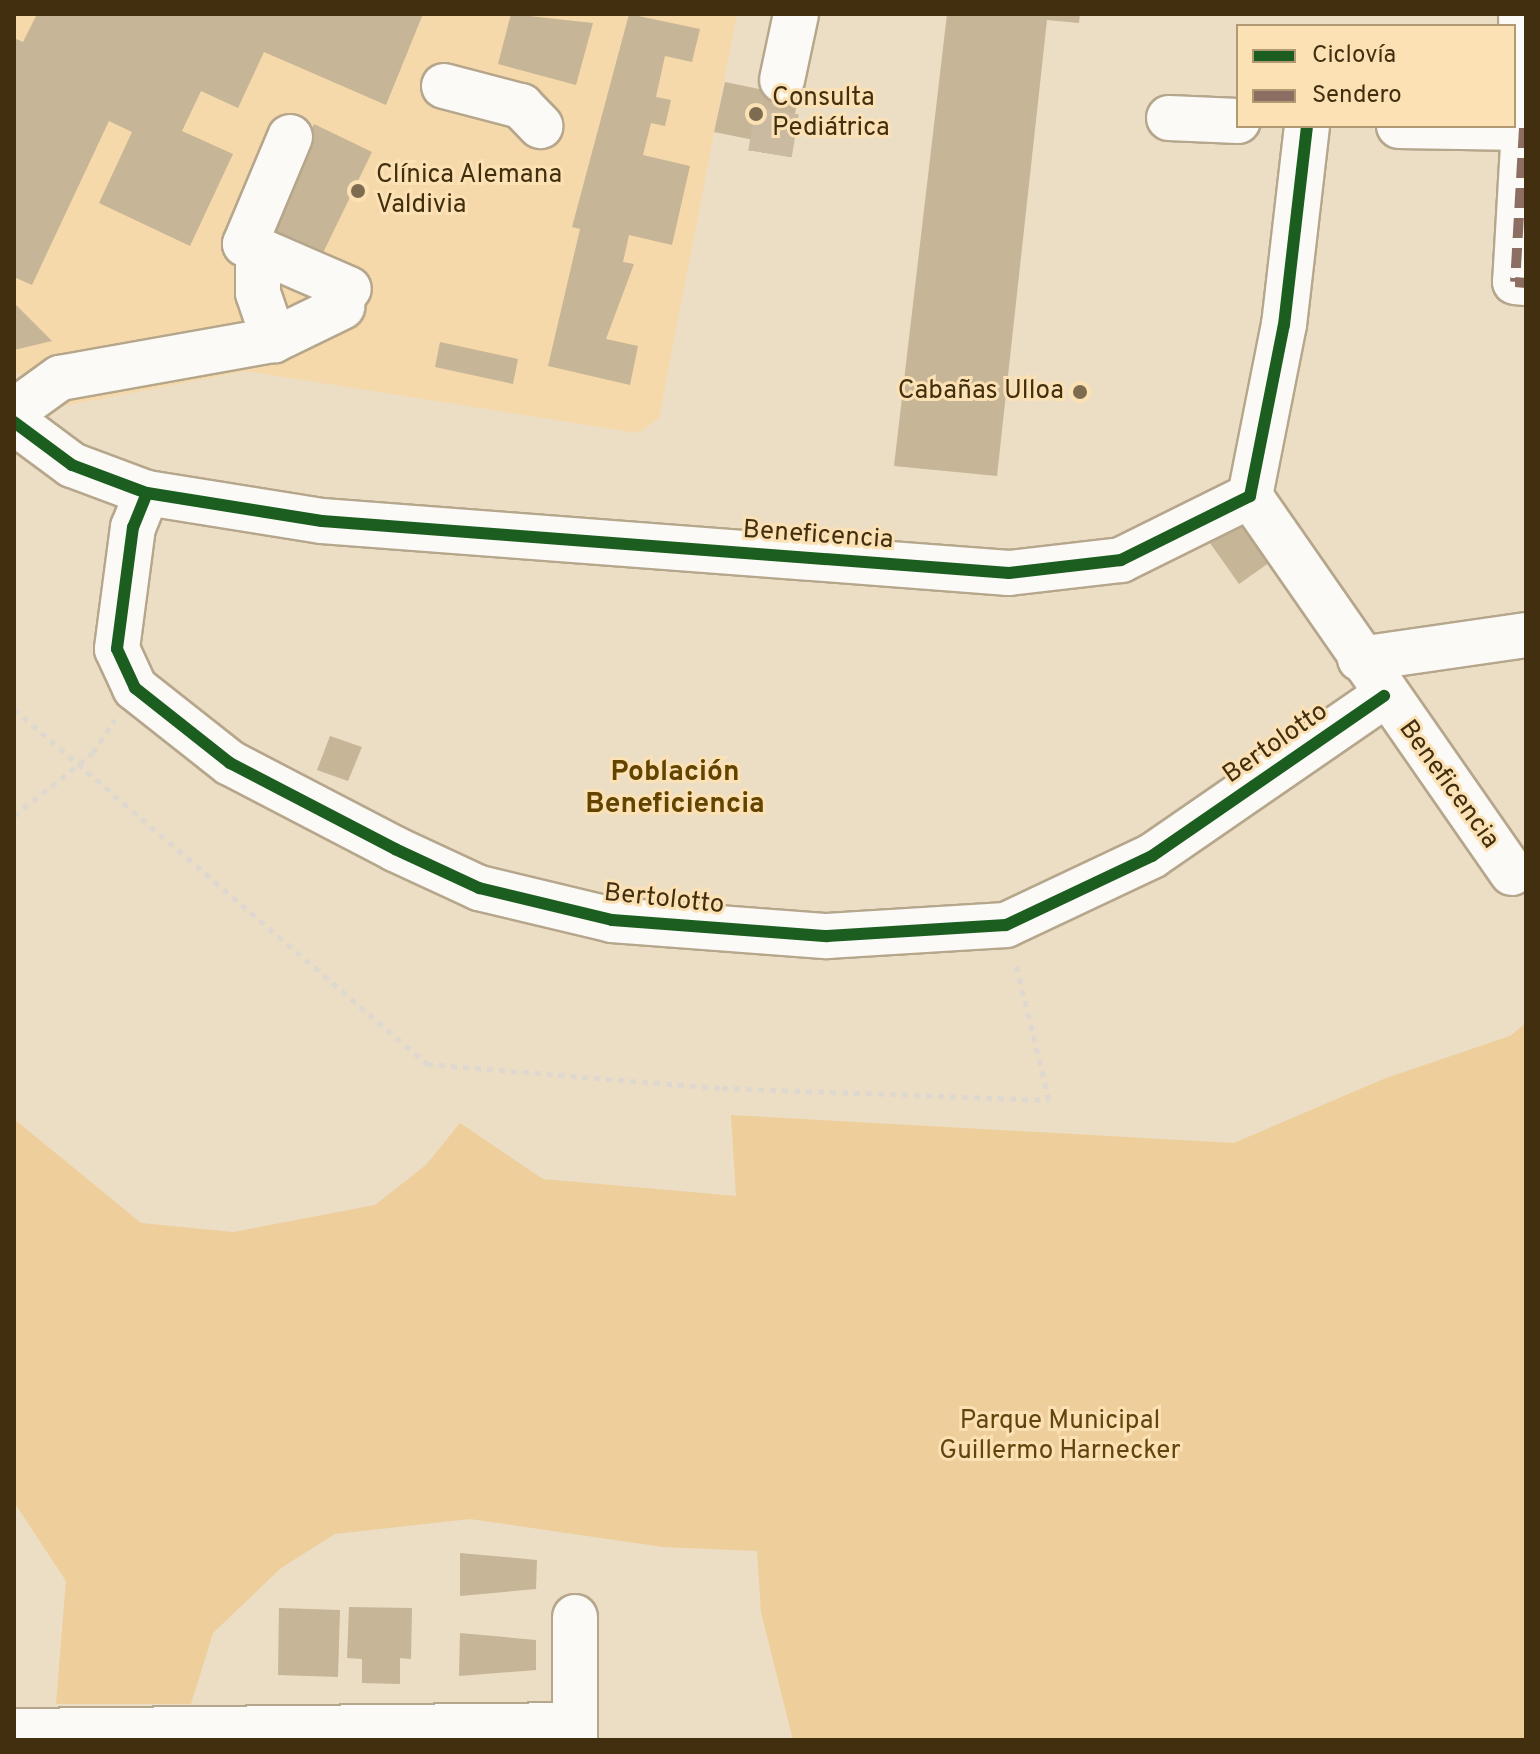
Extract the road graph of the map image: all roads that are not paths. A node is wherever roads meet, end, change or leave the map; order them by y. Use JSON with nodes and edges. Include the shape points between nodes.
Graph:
{"nodes":[{"id":1,"x":796,"y":14,"type":"edge"},
{"id":2,"x":1521,"y":14,"type":"edge"},
{"id":3,"x":782,"y":80,"type":"tunnel mouth"},
{"id":4,"x":444,"y":86,"type":"dead end"},
{"id":5,"x":1169,"y":118,"type":"dead end"},
{"id":6,"x":1236,"y":121,"type":"edge"},
{"id":7,"x":540,"y":126,"type":"dead end"},
{"id":8,"x":1307,"y":128,"type":"edge"},
{"id":9,"x":1516,"y":128,"type":"edge"},
{"id":10,"x":1524,"y":128,"type":"junction"},
{"id":11,"x":290,"y":137,"type":"dead end"},
{"id":12,"x":258,"y":254,"type":"junction"},
{"id":13,"x":1526,"y":283,"type":"edge"},
{"id":14,"x":274,"y":340,"type":"junction"},
{"id":15,"x":14,"y":411,"type":"edge"},
{"id":16,"x":14,"y":422,"type":"edge"},
{"id":17,"x":147,"y":493,"type":"junction"},
{"id":18,"x":1250,"y":496,"type":"junction"},
{"id":19,"x":1526,"y":635,"type":"edge"},
{"id":20,"x":1360,"y":659,"type":"junction"},
{"id":21,"x":1384,"y":696,"type":"junction"},
{"id":22,"x":1512,"y":873,"type":"dead end"},
{"id":23,"x":575,"y":1617,"type":"dead end"},
{"id":24,"x":14,"y":1731,"type":"edge"},
{"id":25,"x":575,"y":1733,"type":"edge"}],
"edges":[{"from":1,"to":3,"type":"street"},
{"from":2,"to":10,"type":"street"},
{"from":4,"to":7,"type":"street","via":[[521,106]]},
{"from":5,"to":6,"type":"street"},
{"from":8,"to":18,"type":"street","via":[[1284,325]]},
{"from":9,"to":10,"type":"street"},
{"from":10,"to":13,"type":"street","via":[[1515,282]]},
{"from":11,"to":12,"type":"street","via":[[245,234]]},
{"from":12,"to":14,"type":"street","via":[[258,293]]},
{"from":12,"to":14,"type":"street","via":[[345,298]]},
{"from":14,"to":15,"type":"street","via":[[60,378]]},
{"from":16,"to":17,"type":"street","name":"Beneficencia","via":[[72,465]]},
{"from":17,"to":18,"type":"street","name":"Beneficencia","via":[[322,521],[1009,573],[1121,560]]},
{"from":17,"to":21,"type":"street","name":"Bertolotto","via":[[133,527],[117,649],[135,688],[230,763],[479,888],[612,920],[812,935],[1006,925],[1152,856]]},
{"from":18,"to":20,"type":"street","name":"Beneficencia"},
{"from":19,"to":20,"type":"street"},
{"from":20,"to":21,"type":"street","name":"Beneficencia"},
{"from":21,"to":22,"type":"street","name":"Beneficencia"},
{"from":23,"to":25,"type":"street"},
{"from":24,"to":25,"type":"street"}]}
